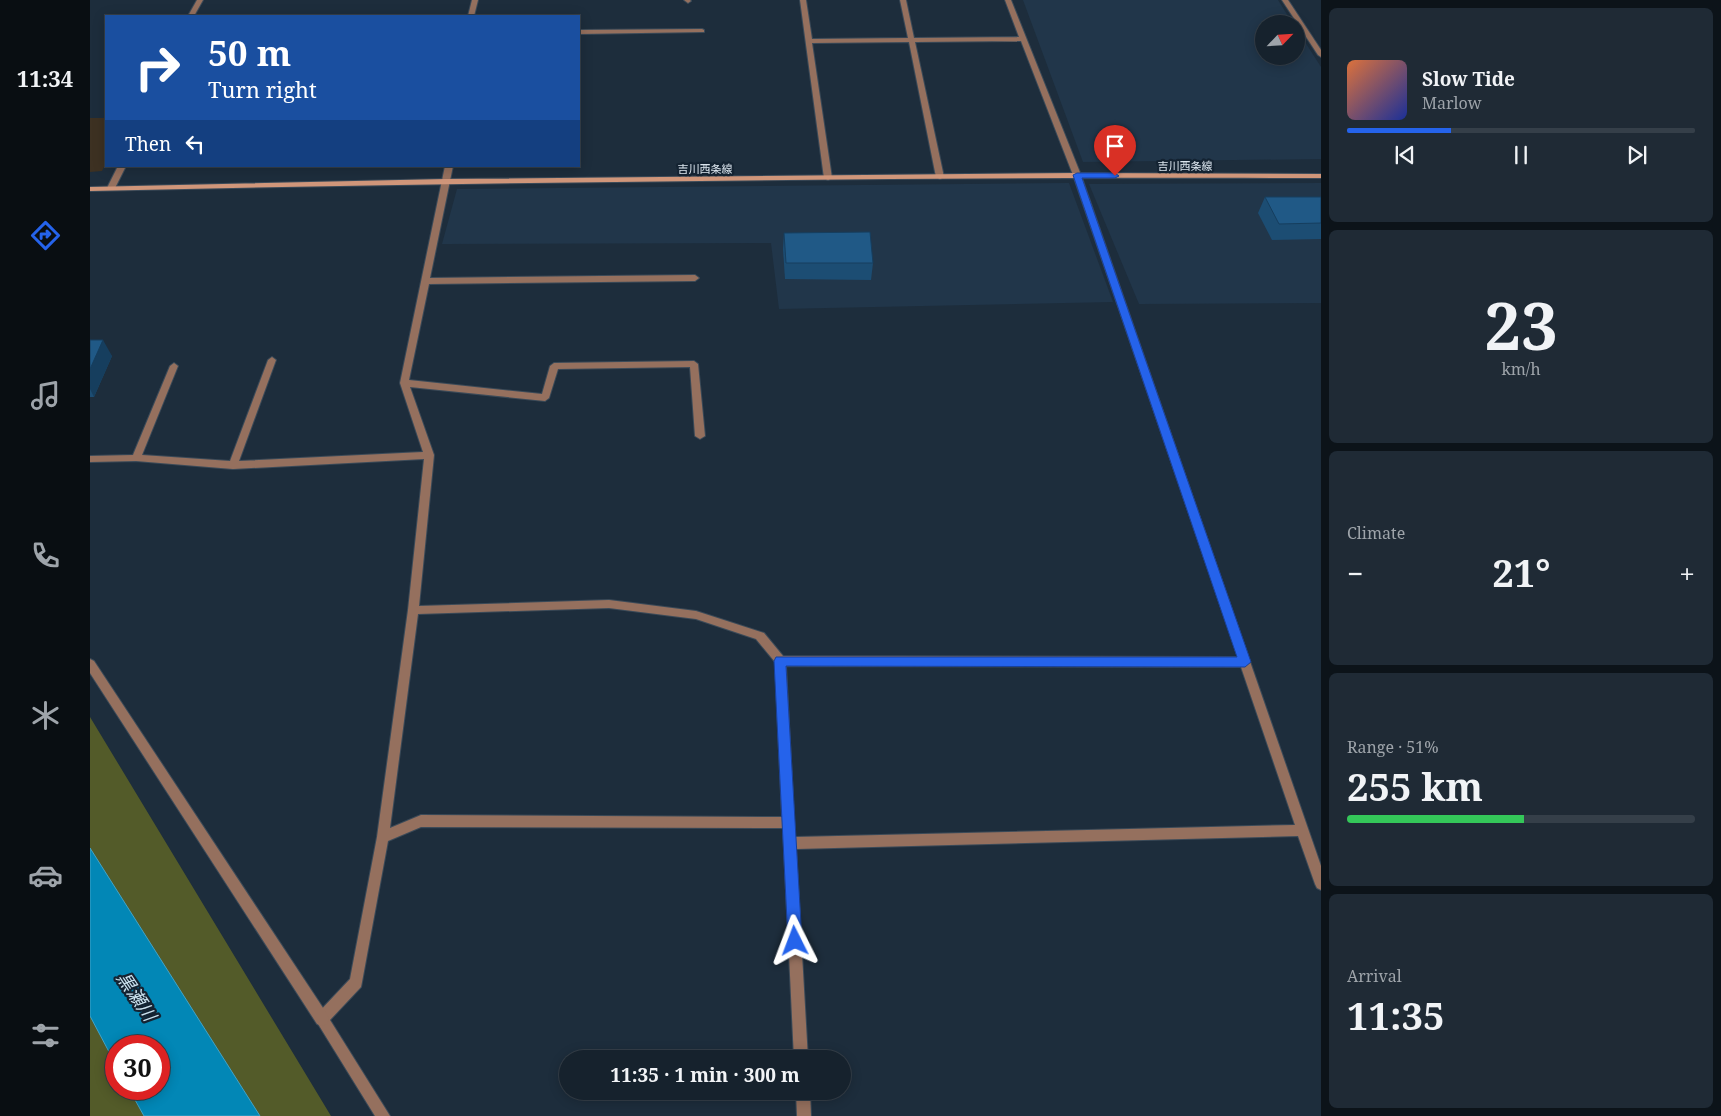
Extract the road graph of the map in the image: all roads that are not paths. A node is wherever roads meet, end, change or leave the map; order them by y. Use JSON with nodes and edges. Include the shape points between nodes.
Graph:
{"nodes":[{"id":1,"x":200,"y":0,"type":"edge"},
{"id":2,"x":475,"y":0,"type":"edge"},
{"id":3,"x":803,"y":0,"type":"edge"},
{"id":4,"x":903,"y":0,"type":"edge"},
{"id":5,"x":1008,"y":0,"type":"edge"},
{"id":6,"x":1285,"y":0,"type":"edge"},
{"id":7,"x":192,"y":15,"type":"edge"},
{"id":8,"x":471,"y":15,"type":"edge"},
{"id":9,"x":702,"y":31,"type":"dead end"},
{"id":10,"x":580,"y":32,"type":"edge"},
{"id":11,"x":1021,"y":39,"type":"junction"},
{"id":12,"x":913,"y":40,"type":"junction"},
{"id":13,"x":808,"y":41,"type":"junction"},
{"id":14,"x":1321,"y":55,"type":"edge"},
{"id":15,"x":122,"y":167,"type":"edge"},
{"id":16,"x":449,"y":167,"type":"edge"},
{"id":17,"x":1077,"y":175,"type":"junction"},
{"id":18,"x":1321,"y":176,"type":"edge"},
{"id":19,"x":940,"y":177,"type":"junction"},
{"id":20,"x":828,"y":178,"type":"junction"},
{"id":21,"x":445,"y":181,"type":"junction"},
{"id":22,"x":111,"y":188,"type":"junction"},
{"id":23,"x":90,"y":189,"type":"edge"},
{"id":24,"x":695,"y":278,"type":"dead end"},
{"id":25,"x":426,"y":281,"type":"junction"},
{"id":26,"x":272,"y":360,"type":"dead end"},
{"id":27,"x":174,"y":366,"type":"dead end"},
{"id":28,"x":404,"y":383,"type":"junction"},
{"id":29,"x":700,"y":436,"type":"dead end"},
{"id":30,"x":429,"y":454,"type":"junction"},
{"id":31,"x":136,"y":458,"type":"junction"},
{"id":32,"x":90,"y":459,"type":"edge"},
{"id":33,"x":233,"y":466,"type":"junction"},
{"id":34,"x":413,"y":610,"type":"junction"},
{"id":35,"x":780,"y":661,"type":"junction"},
{"id":36,"x":1245,"y":662,"type":"junction"},
{"id":37,"x":90,"y":664,"type":"edge"},
{"id":38,"x":789,"y":823,"type":"junction"},
{"id":39,"x":1302,"y":830,"type":"junction"},
{"id":40,"x":384,"y":837,"type":"junction"},
{"id":41,"x":790,"y":843,"type":"junction"},
{"id":42,"x":1321,"y":884,"type":"edge"},
{"id":43,"x":322,"y":1019,"type":"junction"},
{"id":44,"x":801,"y":1050,"type":"edge"},
{"id":45,"x":803,"y":1100,"type":"edge"},
{"id":46,"x":383,"y":1116,"type":"edge"},
{"id":47,"x":804,"y":1116,"type":"edge"}],
"edges":[{"from":1,"to":7,"type":"street"},
{"from":2,"to":8,"type":"street"},
{"from":3,"to":13,"type":"street"},
{"from":4,"to":12,"type":"street"},
{"from":5,"to":11,"type":"street"},
{"from":6,"to":14,"type":"street"},
{"from":9,"to":10,"type":"street"},
{"from":11,"to":12,"type":"street"},
{"from":11,"to":17,"type":"street"},
{"from":12,"to":13,"type":"street"},
{"from":12,"to":19,"type":"street"},
{"from":13,"to":20,"type":"street"},
{"from":15,"to":22,"type":"street"},
{"from":16,"to":21,"type":"street"},
{"from":17,"to":18,"type":"main road","name":"吉川西条線"},
{"from":17,"to":19,"type":"main road","name":"吉川西条線"},
{"from":17,"to":36,"type":"street"},
{"from":19,"to":20,"type":"main road","name":"吉川西条線"},
{"from":20,"to":21,"type":"main road","name":"吉川西条線"},
{"from":21,"to":22,"type":"main road","name":"吉川西条線"},
{"from":21,"to":25,"type":"street"},
{"from":22,"to":23,"type":"main road","name":"吉川西条線"},
{"from":24,"to":25,"type":"street"},
{"from":25,"to":28,"type":"street"},
{"from":26,"to":33,"type":"street"},
{"from":27,"to":31,"type":"street"},
{"from":28,"to":29,"type":"street","via":[[545,398],[554,366],[694,364]]},
{"from":28,"to":30,"type":"street"},
{"from":30,"to":33,"type":"street"},
{"from":30,"to":34,"type":"street"},
{"from":31,"to":32,"type":"street"},
{"from":31,"to":33,"type":"street"},
{"from":34,"to":35,"type":"street","via":[[609,604],[696,615],[760,636]]},
{"from":34,"to":40,"type":"street"},
{"from":35,"to":36,"type":"street"},
{"from":35,"to":38,"type":"street"},
{"from":36,"to":39,"type":"street"},
{"from":37,"to":43,"type":"street"},
{"from":38,"to":40,"type":"street","via":[[421,821]]},
{"from":38,"to":41,"type":"street"},
{"from":39,"to":41,"type":"street"},
{"from":39,"to":42,"type":"street"},
{"from":40,"to":43,"type":"street","via":[[356,982]]},
{"from":41,"to":44,"type":"street"},
{"from":43,"to":46,"type":"street"},
{"from":45,"to":47,"type":"street"}]}
